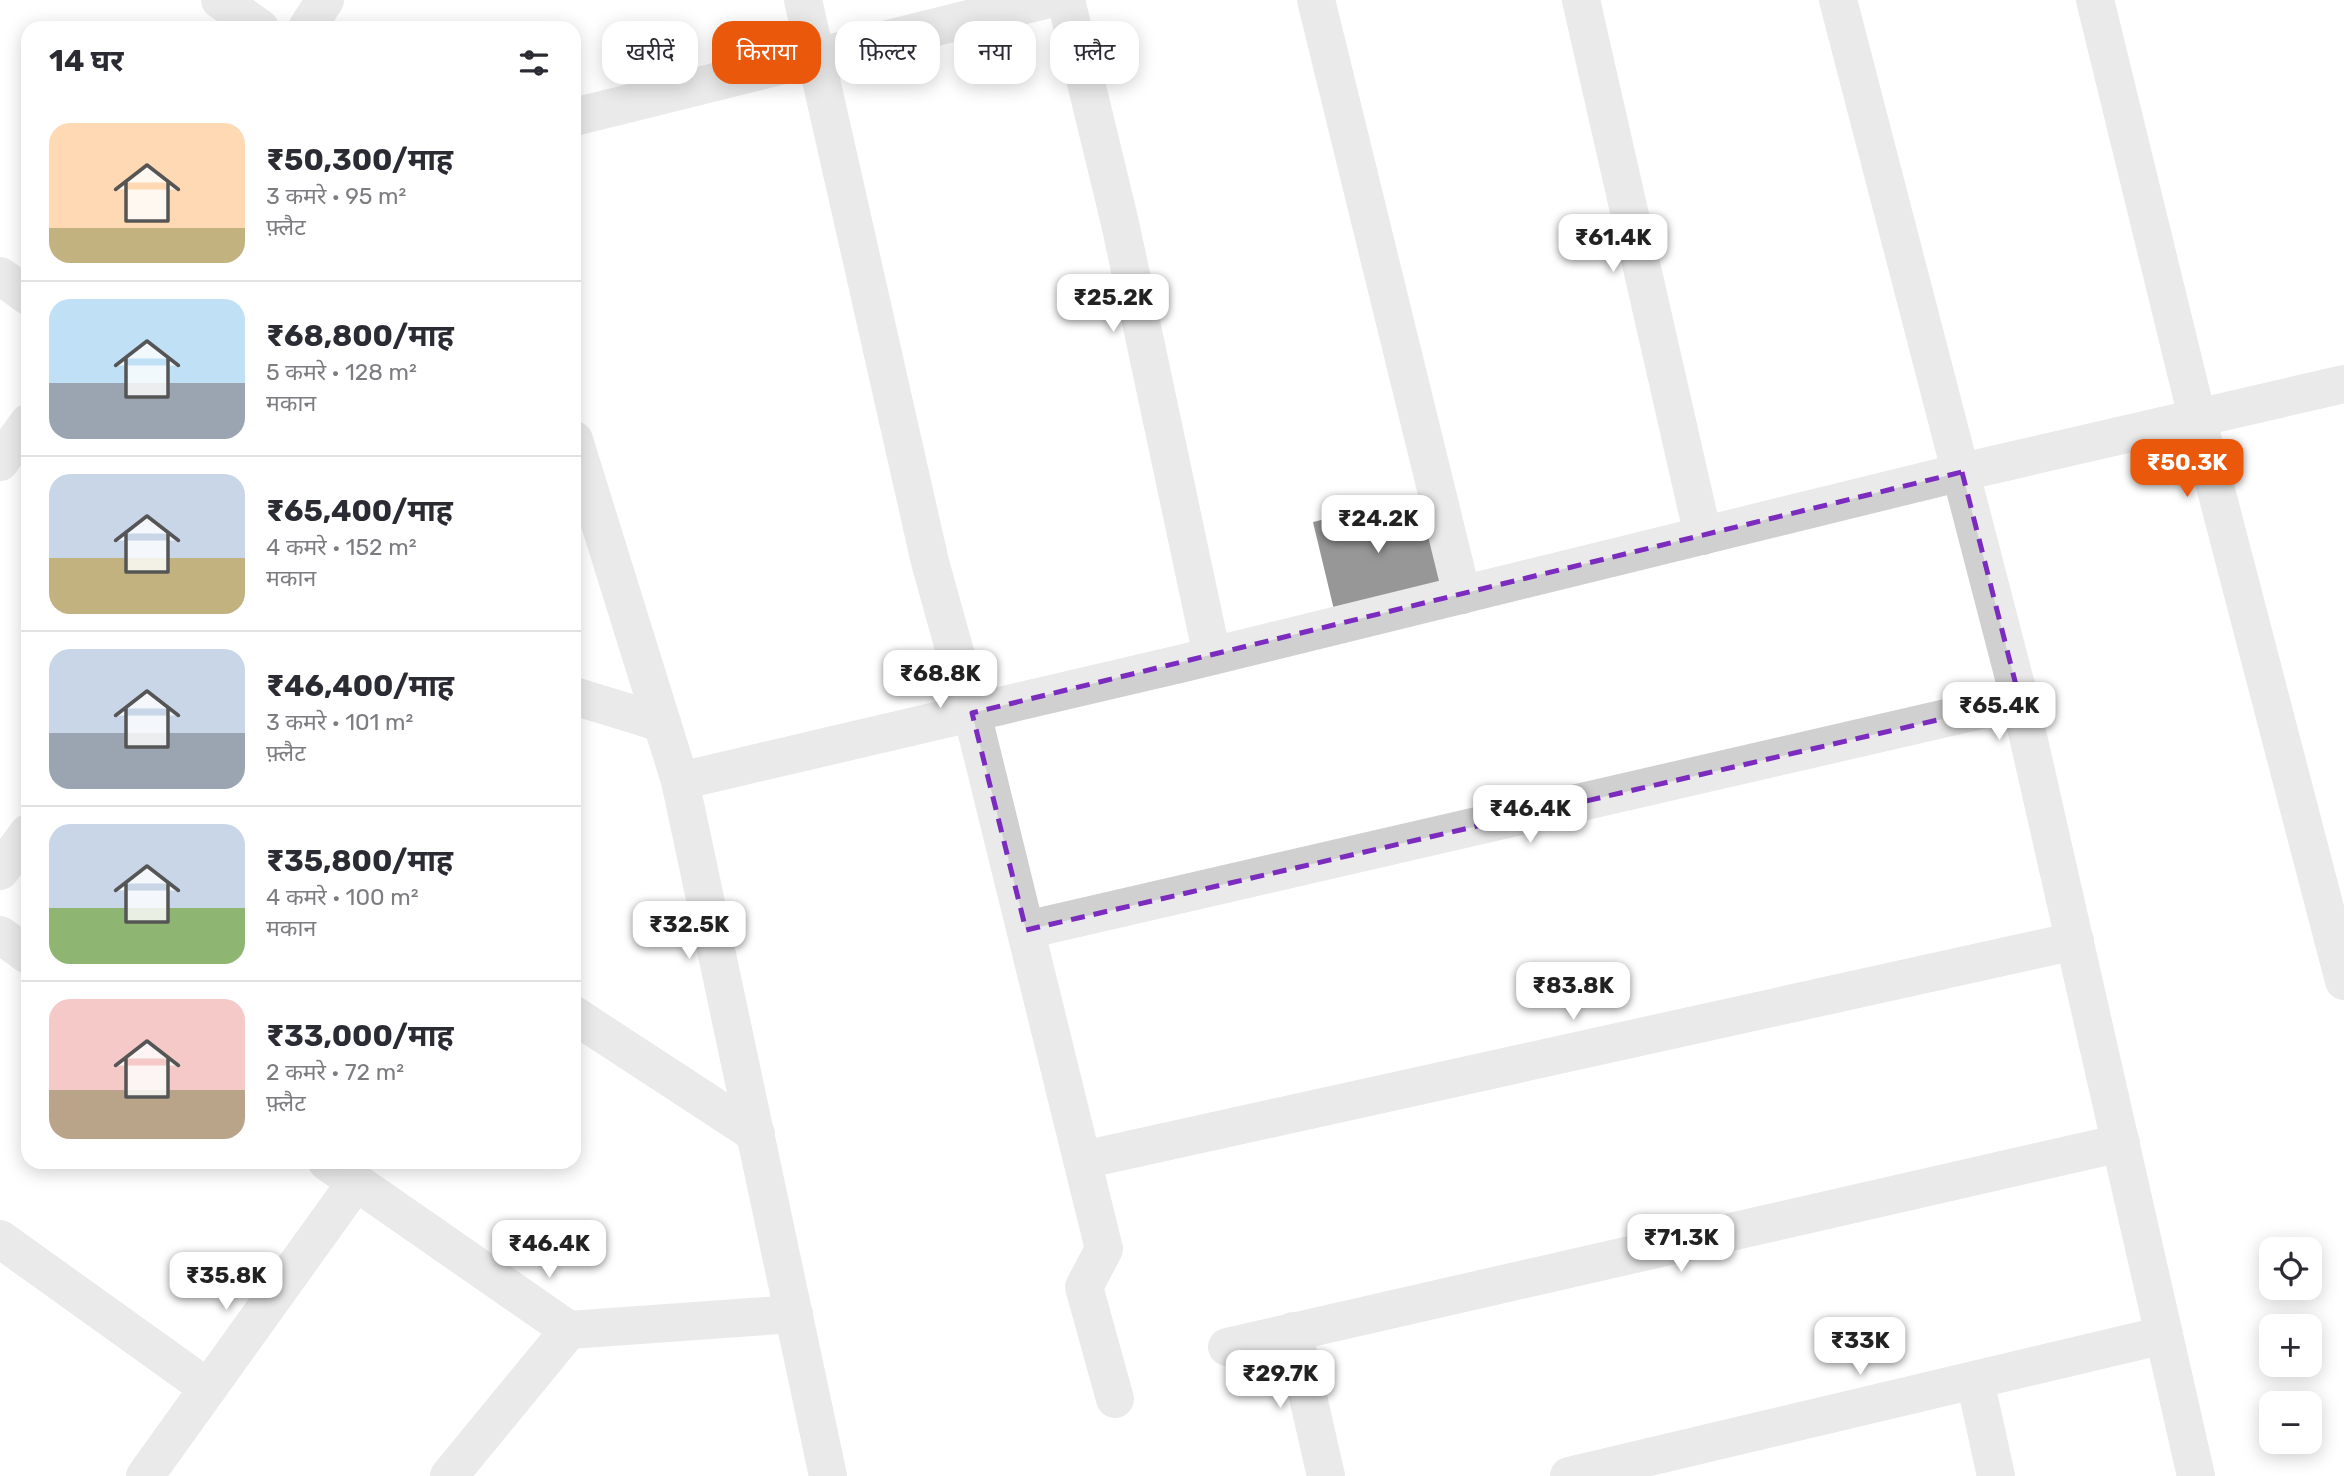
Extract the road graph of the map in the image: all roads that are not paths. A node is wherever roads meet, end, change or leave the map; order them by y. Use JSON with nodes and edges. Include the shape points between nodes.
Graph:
{"nodes":[{"id":1,"x":220,"y":0,"type":"edge"},
{"id":2,"x":324,"y":0,"type":"edge"},
{"id":3,"x":803,"y":0,"type":"edge"},
{"id":4,"x":1045,"y":0,"type":"edge"},
{"id":5,"x":1066,"y":0,"type":"edge"},
{"id":6,"x":1316,"y":0,"type":"edge"},
{"id":7,"x":1581,"y":0,"type":"edge"},
{"id":8,"x":1838,"y":0,"type":"edge"},
{"id":9,"x":2095,"y":0,"type":"edge"},
{"id":10,"x":250,"y":21,"type":"edge"},
{"id":11,"x":311,"y":21,"type":"edge"},
{"id":12,"x":809,"y":21,"type":"edge"},
{"id":13,"x":821,"y":55,"type":"edge"},
{"id":14,"x":821,"y":70,"type":"edge"},
{"id":15,"x":712,"y":82,"type":"edge"},
{"id":16,"x":581,"y":115,"type":"edge"},
{"id":17,"x":0,"y":276,"type":"edge"},
{"id":18,"x":21,"y":291,"type":"edge"},
{"id":19,"x":2344,"y":384,"type":"edge"},
{"id":20,"x":2197,"y":418,"type":"junction"},
{"id":21,"x":21,"y":433,"type":"edge"},
{"id":22,"x":0,"y":463,"type":"edge"},
{"id":23,"x":581,"y":463,"type":"edge"},
{"id":24,"x":1962,"y":472,"type":"junction"},
{"id":25,"x":1703,"y":536,"type":"junction"},
{"id":26,"x":1462,"y":595,"type":"junction"},
{"id":27,"x":1212,"y":656,"type":"junction"},
{"id":28,"x":581,"y":698,"type":"edge"},
{"id":29,"x":2020,"y":701,"type":"junction"},
{"id":30,"x":972,"y":713,"type":"junction"},
{"id":31,"x":662,"y":723,"type":"junction"},
{"id":32,"x":680,"y":781,"type":"junction"},
{"id":33,"x":21,"y":844,"type":"edge"},
{"id":34,"x":0,"y":872,"type":"edge"},
{"id":35,"x":1026,"y":930,"type":"junction"},
{"id":36,"x":0,"y":935,"type":"edge"},
{"id":37,"x":2075,"y":941,"type":"junction"},
{"id":38,"x":21,"y":950,"type":"edge"},
{"id":39,"x":2344,"y":981,"type":"edge"},
{"id":40,"x":581,"y":1020,"type":"edge"},
{"id":41,"x":756,"y":1134,"type":"junction"},
{"id":42,"x":2121,"y":1143,"type":"junction"},
{"id":43,"x":1083,"y":1160,"type":"junction"},
{"id":44,"x":341,"y":1172,"type":"edge"},
{"id":45,"x":0,"y":1239,"type":"edge"},
{"id":46,"x":794,"y":1314,"type":"junction"},
{"id":47,"x":569,"y":1330,"type":"junction"},
{"id":48,"x":1293,"y":1331,"type":"junction"},
{"id":49,"x":2164,"y":1335,"type":"junction"},
{"id":50,"x":1227,"y":1346,"type":"dead end"},
{"id":51,"x":1975,"y":1380,"type":"junction"},
{"id":52,"x":208,"y":1388,"type":"junction"},
{"id":53,"x":1115,"y":1399,"type":"dead end"},
{"id":54,"x":1671,"y":1464,"type":"edge"},
{"id":55,"x":145,"y":1476,"type":"edge"},
{"id":56,"x":449,"y":1476,"type":"edge"},
{"id":57,"x":828,"y":1476,"type":"edge"},
{"id":58,"x":1326,"y":1476,"type":"edge"},
{"id":59,"x":1569,"y":1476,"type":"edge"},
{"id":60,"x":1996,"y":1476,"type":"edge"},
{"id":61,"x":2196,"y":1476,"type":"edge"}],
"edges":[{"from":1,"to":10,"type":"street"},
{"from":2,"to":11,"type":"street"},
{"from":3,"to":12,"type":"street"},
{"from":4,"to":13,"type":"street"},
{"from":5,"to":27,"type":"street","via":[[1120,223]]},
{"from":6,"to":26,"type":"street"},
{"from":7,"to":25,"type":"street"},
{"from":8,"to":24,"type":"street"},
{"from":9,"to":20,"type":"street"},
{"from":14,"to":30,"type":"street","via":[[930,562]]},
{"from":15,"to":16,"type":"street"},
{"from":17,"to":18,"type":"street"},
{"from":19,"to":20,"type":"street"},
{"from":20,"to":24,"type":"street"},
{"from":20,"to":39,"type":"street"},
{"from":21,"to":22,"type":"street"},
{"from":23,"to":31,"type":"street"},
{"from":24,"to":25,"type":"street"},
{"from":24,"to":29,"type":"street"},
{"from":25,"to":26,"type":"street"},
{"from":26,"to":27,"type":"street"},
{"from":27,"to":30,"type":"street"},
{"from":28,"to":31,"type":"street"},
{"from":29,"to":35,"type":"street"},
{"from":29,"to":37,"type":"street"},
{"from":30,"to":32,"type":"street"},
{"from":30,"to":35,"type":"street"},
{"from":31,"to":32,"type":"street"},
{"from":32,"to":41,"type":"street"},
{"from":33,"to":34,"type":"street"},
{"from":35,"to":43,"type":"street"},
{"from":36,"to":38,"type":"street"},
{"from":37,"to":42,"type":"street"},
{"from":37,"to":43,"type":"street"},
{"from":40,"to":41,"type":"street"},
{"from":41,"to":46,"type":"street"},
{"from":42,"to":48,"type":"street"},
{"from":42,"to":49,"type":"street"},
{"from":43,"to":53,"type":"street","via":[[1104,1249],[1084,1287]]},
{"from":44,"to":47,"type":"street"},
{"from":44,"to":52,"type":"street"},
{"from":45,"to":52,"type":"street"},
{"from":46,"to":47,"type":"street"},
{"from":46,"to":57,"type":"street"},
{"from":47,"to":56,"type":"street"},
{"from":48,"to":50,"type":"street"},
{"from":48,"to":58,"type":"street"},
{"from":49,"to":51,"type":"street"},
{"from":49,"to":61,"type":"street"},
{"from":51,"to":54,"type":"street"},
{"from":51,"to":60,"type":"street"},
{"from":52,"to":55,"type":"street"},
{"from":54,"to":59,"type":"street"}]}
